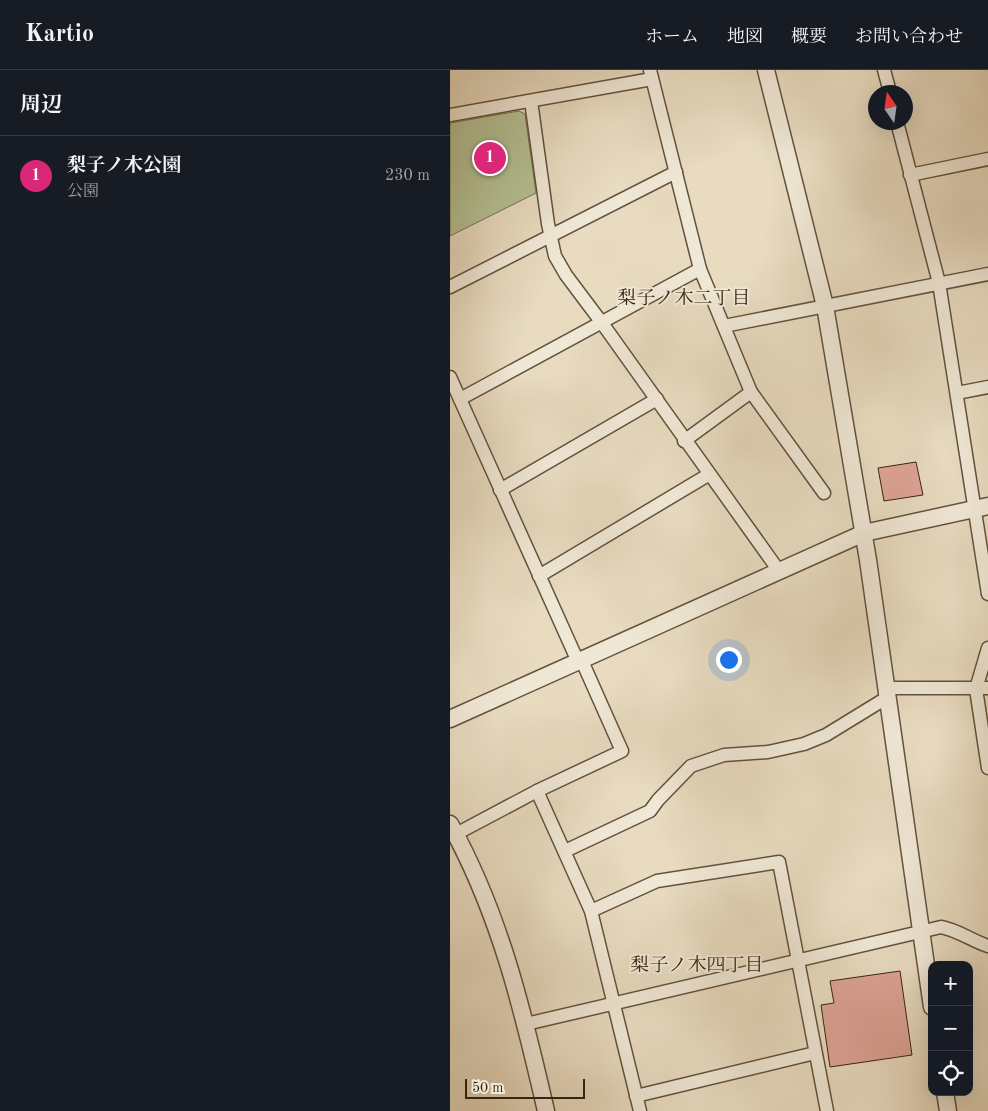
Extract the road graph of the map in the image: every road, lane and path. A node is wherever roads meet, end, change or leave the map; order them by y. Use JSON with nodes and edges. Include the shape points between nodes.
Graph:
{"nodes":[{"id":1,"x":766,"y":70,"type":"edge"},
{"id":2,"x":884,"y":70,"type":"edge"},
{"id":3,"x":651,"y":75,"type":"edge"},
{"id":4,"x":888,"y":85,"type":"edge"},
{"id":5,"x":531,"y":101,"type":"junction"},
{"id":6,"x":450,"y":115,"type":"edge"},
{"id":7,"x":899,"y":130,"type":"edge"},
{"id":8,"x":988,"y":159,"type":"edge"},
{"id":9,"x":676,"y":172,"type":"junction"},
{"id":10,"x":910,"y":175,"type":"junction"},
{"id":11,"x":550,"y":236,"type":"junction"},
{"id":12,"x":700,"y":269,"type":"junction"},
{"id":13,"x":988,"y":274,"type":"edge"},
{"id":14,"x":939,"y":283,"type":"junction"},
{"id":15,"x":450,"y":287,"type":"edge"},
{"id":16,"x":825,"y":306,"type":"junction"},
{"id":17,"x":602,"y":323,"type":"junction"},
{"id":18,"x":724,"y":326,"type":"junction"},
{"id":19,"x":450,"y":377,"type":"edge"},
{"id":20,"x":988,"y":387,"type":"edge"},
{"id":21,"x":751,"y":392,"type":"junction"},
{"id":22,"x":957,"y":393,"type":"junction"},
{"id":23,"x":460,"y":398,"type":"junction"},
{"id":24,"x":657,"y":399,"type":"junction"},
{"id":25,"x":684,"y":441,"type":"junction"},
{"id":26,"x":708,"y":475,"type":"junction"},
{"id":27,"x":500,"y":490,"type":"junction"},
{"id":28,"x":824,"y":493,"type":"dead end"},
{"id":29,"x":981,"y":507,"type":"edge"},
{"id":30,"x":864,"y":533,"type":"junction"},
{"id":31,"x":779,"y":571,"type":"junction"},
{"id":32,"x":539,"y":576,"type":"junction"},
{"id":33,"x":988,"y":594,"type":"edge"},
{"id":34,"x":988,"y":648,"type":"edge"},
{"id":35,"x":582,"y":661,"type":"junction"},
{"id":36,"x":982,"y":688,"type":"edge"},
{"id":37,"x":887,"y":692,"type":"junction"},
{"id":38,"x":450,"y":719,"type":"edge"},
{"id":39,"x":988,"y":768,"type":"edge"},
{"id":40,"x":537,"y":791,"type":"junction"},
{"id":41,"x":453,"y":829,"type":"edge"},
{"id":42,"x":565,"y":851,"type":"junction"},
{"id":43,"x":591,"y":911,"type":"junction"},
{"id":44,"x":920,"y":932,"type":"junction"},
{"id":45,"x":988,"y":946,"type":"edge"},
{"id":46,"x":799,"y":960,"type":"junction"},
{"id":47,"x":613,"y":1004,"type":"junction"},
{"id":48,"x":932,"y":1006,"type":"edge"},
{"id":49,"x":526,"y":1024,"type":"junction"},
{"id":50,"x":815,"y":1053,"type":"junction"},
{"id":51,"x":636,"y":1096,"type":"junction"},
{"id":52,"x":946,"y":1096,"type":"edge"},
{"id":53,"x":546,"y":1111,"type":"edge"},
{"id":54,"x":640,"y":1111,"type":"edge"},
{"id":55,"x":827,"y":1111,"type":"edge"},
{"id":56,"x":948,"y":1111,"type":"edge"}],
"edges":[{"from":1,"to":16,"type":"street"},
{"from":2,"to":4,"type":"street"},
{"from":3,"to":5,"type":"street"},
{"from":3,"to":9,"type":"street"},
{"from":5,"to":6,"type":"street"},
{"from":5,"to":11,"type":"street"},
{"from":7,"to":10,"type":"street"},
{"from":8,"to":10,"type":"street"},
{"from":9,"to":11,"type":"street"},
{"from":9,"to":12,"type":"street"},
{"from":10,"to":14,"type":"street"},
{"from":11,"to":15,"type":"street"},
{"from":11,"to":17,"type":"street","via":[[555,256],[566,275]]},
{"from":12,"to":17,"type":"street"},
{"from":12,"to":18,"type":"street"},
{"from":13,"to":14,"type":"street"},
{"from":14,"to":16,"type":"street"},
{"from":14,"to":22,"type":"street"},
{"from":16,"to":18,"type":"street"},
{"from":16,"to":30,"type":"street"},
{"from":17,"to":23,"type":"street"},
{"from":17,"to":24,"type":"street"},
{"from":18,"to":21,"type":"street"},
{"from":19,"to":23,"type":"street"},
{"from":20,"to":22,"type":"street"},
{"from":21,"to":25,"type":"street"},
{"from":21,"to":28,"type":"street"},
{"from":22,"to":29,"type":"street"},
{"from":23,"to":27,"type":"street"},
{"from":24,"to":25,"type":"street"},
{"from":24,"to":27,"type":"street"},
{"from":25,"to":26,"type":"street"},
{"from":26,"to":31,"type":"street"},
{"from":26,"to":32,"type":"street"},
{"from":27,"to":32,"type":"street"},
{"from":29,"to":30,"type":"street"},
{"from":29,"to":33,"type":"street"},
{"from":30,"to":31,"type":"street"},
{"from":30,"to":37,"type":"street"},
{"from":31,"to":35,"type":"street"},
{"from":32,"to":35,"type":"street","via":[[575,655]]},
{"from":34,"to":36,"type":"street"},
{"from":35,"to":38,"type":"street"},
{"from":35,"to":40,"type":"street","via":[[622,751]]},
{"from":36,"to":37,"type":"street"},
{"from":36,"to":39,"type":"street"},
{"from":37,"to":42,"type":"street","via":[[826,735],[804,744],[768,752],[724,755],[691,766],[650,811]]},
{"from":37,"to":44,"type":"street"},
{"from":40,"to":41,"type":"street"},
{"from":40,"to":42,"type":"street"},
{"from":41,"to":49,"type":"street","via":[[501,935]]},
{"from":42,"to":43,"type":"street"},
{"from":43,"to":46,"type":"street","via":[[657,881],[779,862]]},
{"from":43,"to":47,"type":"street"},
{"from":44,"to":45,"type":"street","via":[[941,927],[952,929]]},
{"from":44,"to":46,"type":"street"},
{"from":44,"to":48,"type":"street"},
{"from":46,"to":47,"type":"street"},
{"from":46,"to":50,"type":"street"},
{"from":47,"to":49,"type":"street"},
{"from":47,"to":51,"type":"street"},
{"from":49,"to":53,"type":"street"},
{"from":50,"to":51,"type":"street"},
{"from":50,"to":55,"type":"street"},
{"from":51,"to":54,"type":"street"},
{"from":52,"to":56,"type":"street"}]}
